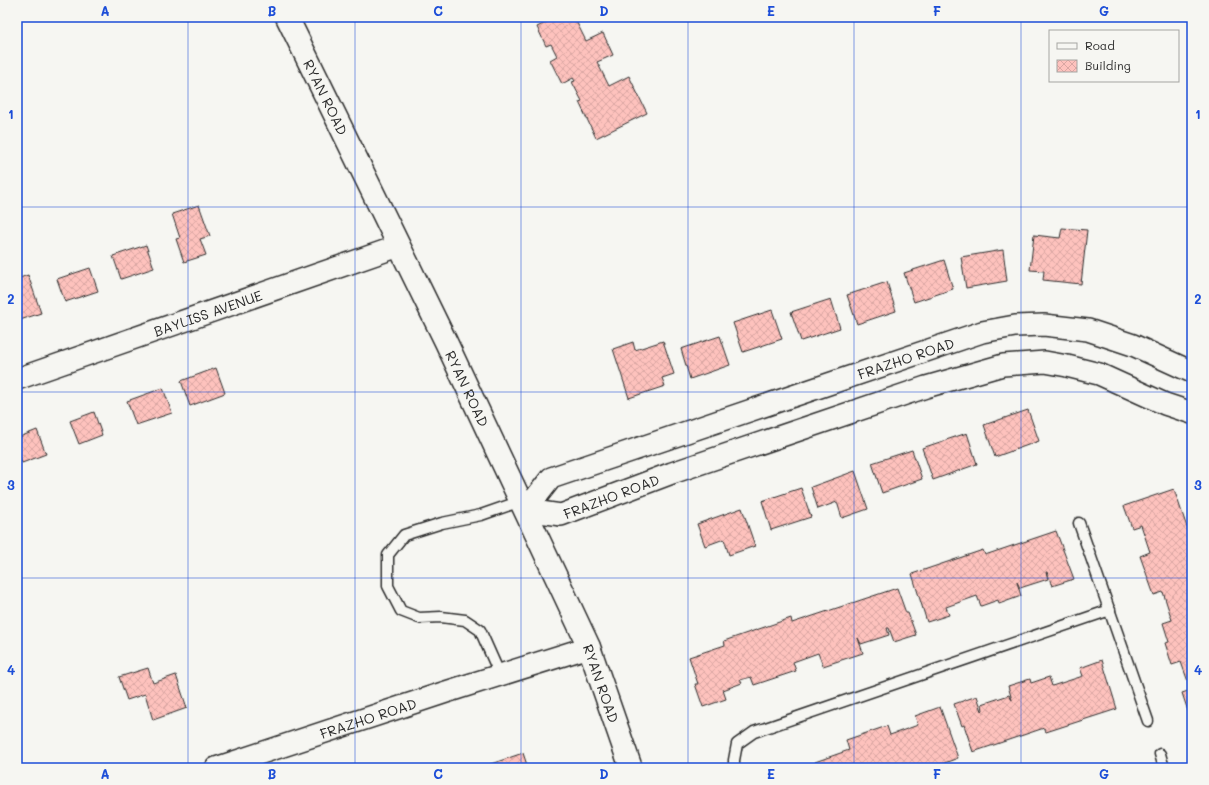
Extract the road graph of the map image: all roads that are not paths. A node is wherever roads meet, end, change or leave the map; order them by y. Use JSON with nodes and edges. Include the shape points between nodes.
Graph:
{"nodes":[{"id":1,"x":287,"y":17,"type":"edge"},
{"id":2,"x":399,"y":246,"type":"junction"},
{"id":3,"x":1192,"y":372,"type":"edge"},
{"id":4,"x":17,"y":379,"type":"edge"},
{"id":5,"x":1192,"y":413,"type":"edge"},
{"id":6,"x":524,"y":506,"type":"junction"},
{"id":7,"x":1079,"y":523,"type":"dead end"},
{"id":8,"x":1110,"y":610,"type":"junction"},
{"id":9,"x":589,"y":647,"type":"junction"},
{"id":10,"x":500,"y":675,"type":"junction"},
{"id":11,"x":1148,"y":720,"type":"dead end"},
{"id":12,"x":1160,"y":754,"type":"dead end"},
{"id":13,"x":216,"y":768,"type":"edge"},
{"id":14,"x":631,"y":768,"type":"edge"},
{"id":15,"x":734,"y":768,"type":"edge"},
{"id":16,"x":1164,"y":768,"type":"edge"}],
"edges":[{"from":1,"to":2,"type":"main road","name":"RYAN ROAD"},
{"from":2,"to":4,"type":"street","name":"BAYLISS AVENUE"},
{"from":2,"to":6,"type":"main road","name":"RYAN ROAD"},
{"from":3,"to":6,"type":"street","name":"FRAZHO ROAD","via":[[1133,345],[1088,330],[1044,325],[1015,326],[982,332],[551,478]]},
{"from":5,"to":6,"type":"street","name":"FRAZHO ROAD","via":[[1165,404],[1099,374],[1045,362],[1003,365],[926,387],[672,473],[561,515]]},
{"from":6,"to":9,"type":"main road","name":"RYAN ROAD"},
{"from":6,"to":10,"type":"lane","via":[[442,523],[404,535],[388,555],[388,586],[401,611],[419,618],[465,620],[480,630]]},
{"from":7,"to":8,"type":"lane"},
{"from":8,"to":11,"type":"lane"},
{"from":8,"to":15,"type":"lane","via":[[754,732],[737,744]]},
{"from":9,"to":10,"type":"street","name":"FRAZHO ROAD"},
{"from":9,"to":14,"type":"main road","name":"RYAN ROAD"},
{"from":10,"to":13,"type":"street","name":"FRAZHO ROAD"},
{"from":12,"to":16,"type":"lane"}]}
